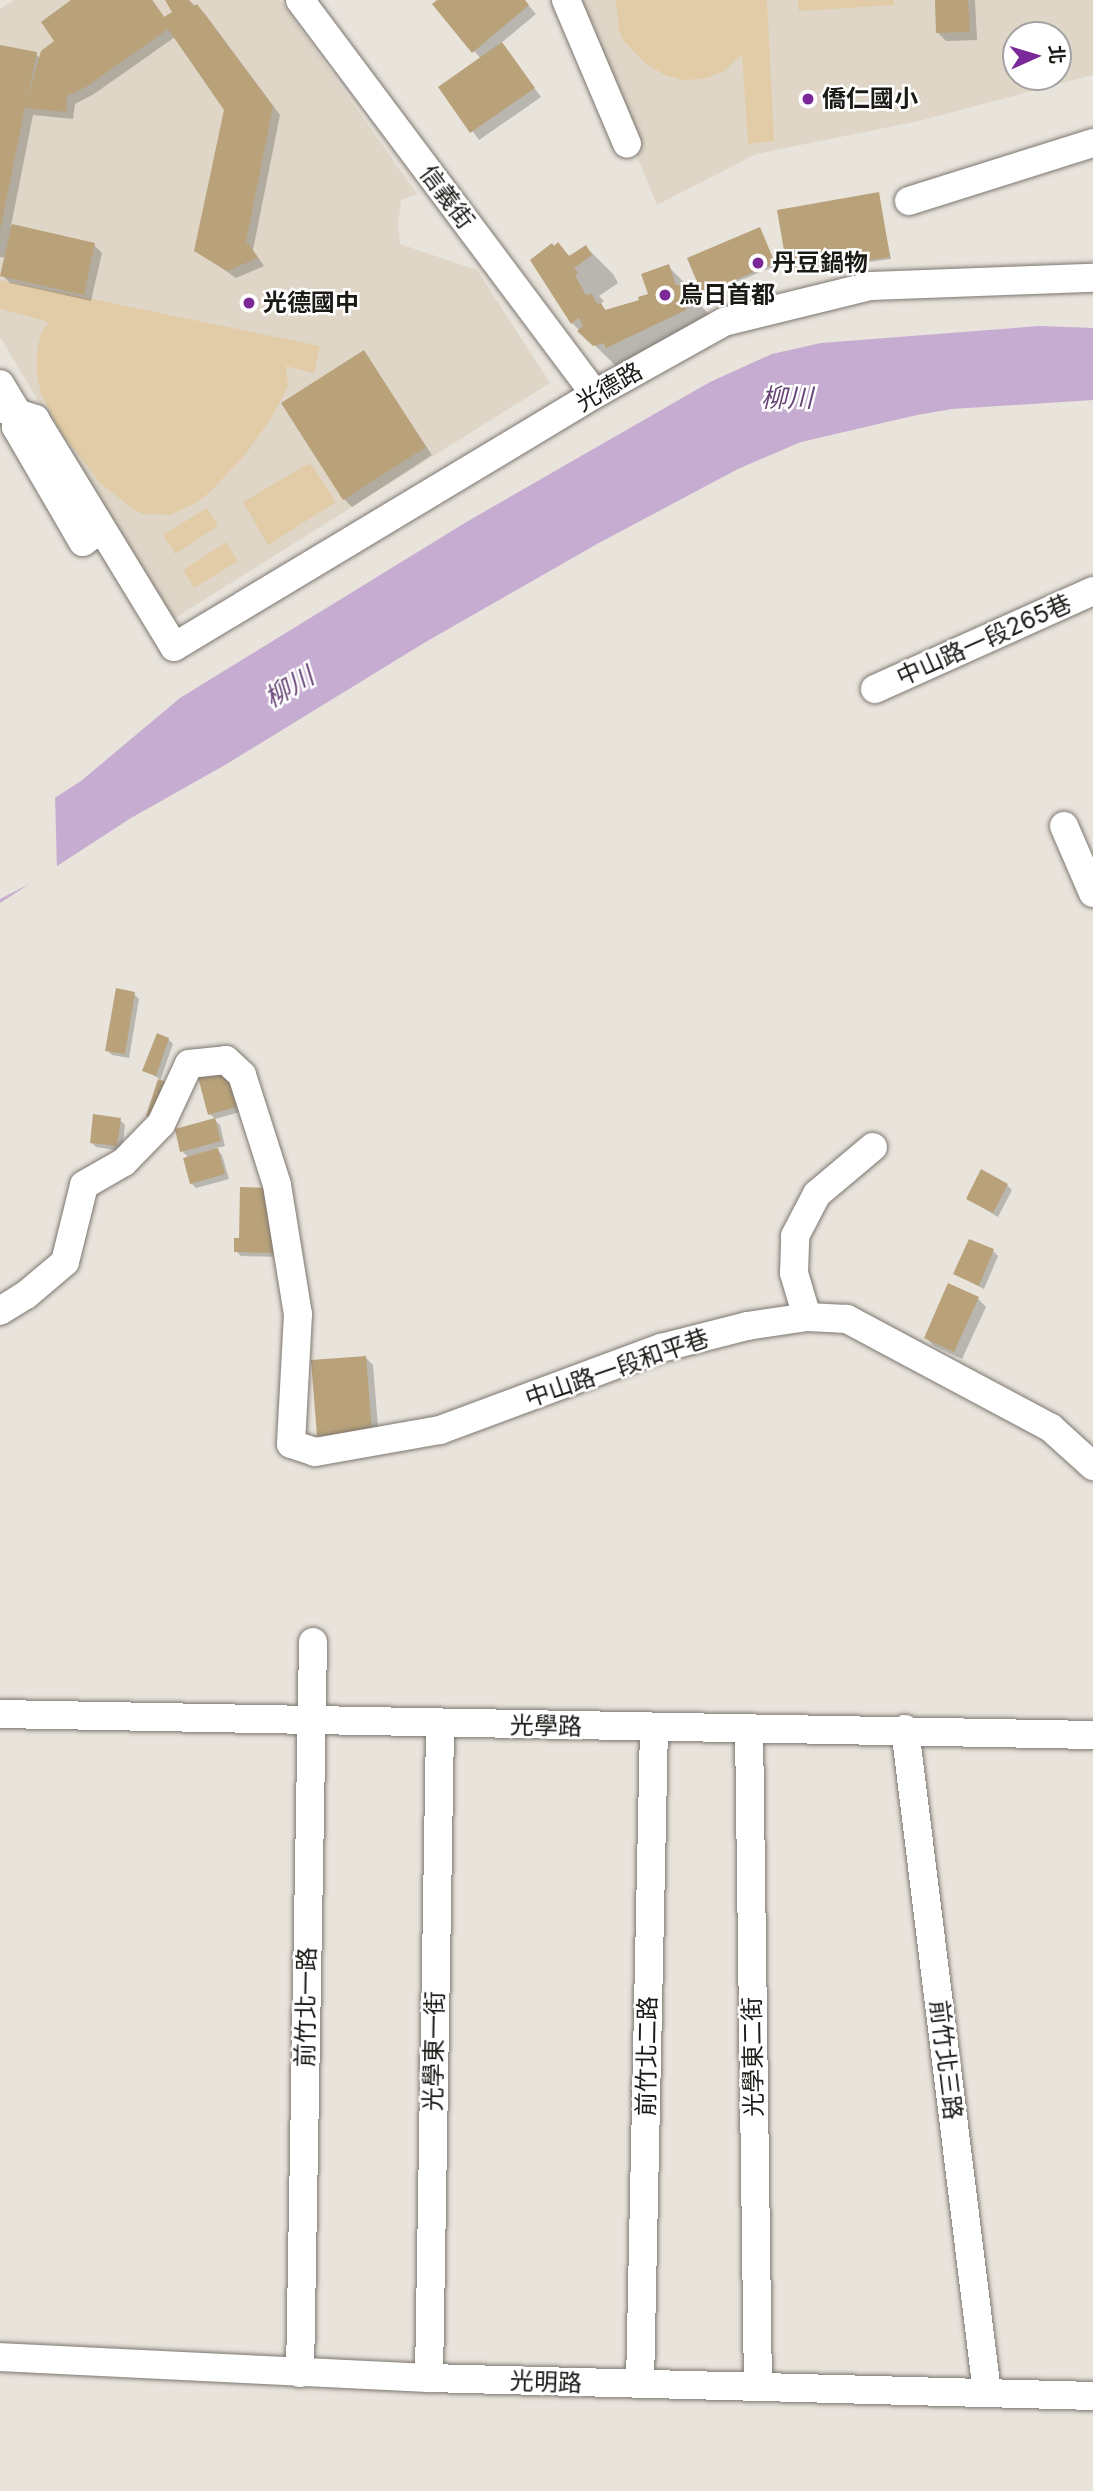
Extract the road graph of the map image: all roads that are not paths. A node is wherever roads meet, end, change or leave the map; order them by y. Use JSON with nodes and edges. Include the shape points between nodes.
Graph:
{"nodes":[{"id":1,"x":300,"y":0,"type":"edge"},
{"id":2,"x":566,"y":0,"type":"edge"},
{"id":3,"x":1093,"y":143,"type":"edge"},
{"id":4,"x":627,"y":144,"type":"dead end"},
{"id":5,"x":909,"y":201,"type":"dead end"},
{"id":6,"x":1093,"y":278,"type":"edge"},
{"id":7,"x":0,"y":384,"type":"edge"},
{"id":8,"x":596,"y":394,"type":"junction"},
{"id":9,"x":8,"y":410,"type":"edge"},
{"id":10,"x":1093,"y":591,"type":"edge"},
{"id":11,"x":875,"y":689,"type":"dead end"},
{"id":12,"x":1064,"y":826,"type":"dead end"},
{"id":13,"x":1093,"y":893,"type":"edge"},
{"id":14,"x":873,"y":1147,"type":"dead end"},
{"id":15,"x":0,"y":1311,"type":"edge"},
{"id":16,"x":807,"y":1317,"type":"junction"},
{"id":17,"x":1093,"y":1466,"type":"edge"},
{"id":18,"x":313,"y":1642,"type":"dead end"},
{"id":19,"x":0,"y":1714,"type":"edge"},
{"id":20,"x":310,"y":1719,"type":"junction"},
{"id":21,"x":440,"y":1725,"type":"junction"},
{"id":22,"x":654,"y":1728,"type":"junction"},
{"id":23,"x":749,"y":1728,"type":"junction"},
{"id":24,"x":905,"y":1729,"type":"junction"},
{"id":25,"x":1093,"y":1735,"type":"edge"},
{"id":26,"x":0,"y":2357,"type":"edge"},
{"id":27,"x":300,"y":2373,"type":"junction"},
{"id":28,"x":429,"y":2378,"type":"junction"},
{"id":29,"x":640,"y":2384,"type":"junction"},
{"id":30,"x":758,"y":2385,"type":"junction"},
{"id":31,"x":987,"y":2392,"type":"junction"},
{"id":32,"x":1093,"y":2396,"type":"edge"}],
"edges":[{"from":1,"to":8,"type":"street","name":"信義街"},
{"from":2,"to":4,"type":"street"},
{"from":3,"to":5,"type":"street"},
{"from":6,"to":8,"type":"street","name":"光德路","via":[[871,286],[724,322]]},
{"from":7,"to":9,"type":"street"},
{"from":8,"to":9,"type":"street","name":"光德路","via":[[174,647],[35,419]]},
{"from":10,"to":11,"type":"street","name":"中山路一段265巷"},
{"from":12,"to":13,"type":"street"},
{"from":14,"to":16,"type":"street","via":[[817,1194],[795,1236],[794,1273]]},
{"from":15,"to":16,"type":"street","name":"中山路一段和平巷","via":[[65,1262],[85,1185],[124,1162],[161,1124],[189,1064],[226,1060],[242,1075],[277,1185],[298,1314],[291,1444],[314,1452],[440,1430],[660,1348],[747,1326]]},
{"from":16,"to":17,"type":"street","name":"中山路一段和平巷","via":[[847,1319],[1051,1427]]},
{"from":18,"to":20,"type":"street","name":"前竹北一路"},
{"from":19,"to":20,"type":"street","name":"光學路"},
{"from":20,"to":21,"type":"street","name":"光學路"},
{"from":20,"to":27,"type":"street","name":"前竹北一路"},
{"from":21,"to":22,"type":"street","name":"光學路"},
{"from":21,"to":28,"type":"street","name":"光學東一街"},
{"from":22,"to":23,"type":"street","name":"光學路"},
{"from":22,"to":29,"type":"street","name":"前竹北二路"},
{"from":23,"to":24,"type":"street","name":"光學路"},
{"from":23,"to":30,"type":"street","name":"光學東二街"},
{"from":24,"to":25,"type":"street","name":"光學路"},
{"from":24,"to":31,"type":"street","name":"前竹北三路"},
{"from":26,"to":27,"type":"street","name":"光明路"},
{"from":27,"to":28,"type":"street","name":"光明路"},
{"from":28,"to":29,"type":"street","name":"光明路"},
{"from":29,"to":30,"type":"street","name":"光明路"},
{"from":30,"to":31,"type":"street","name":"光明路"},
{"from":31,"to":32,"type":"street","name":"光明路"}]}
